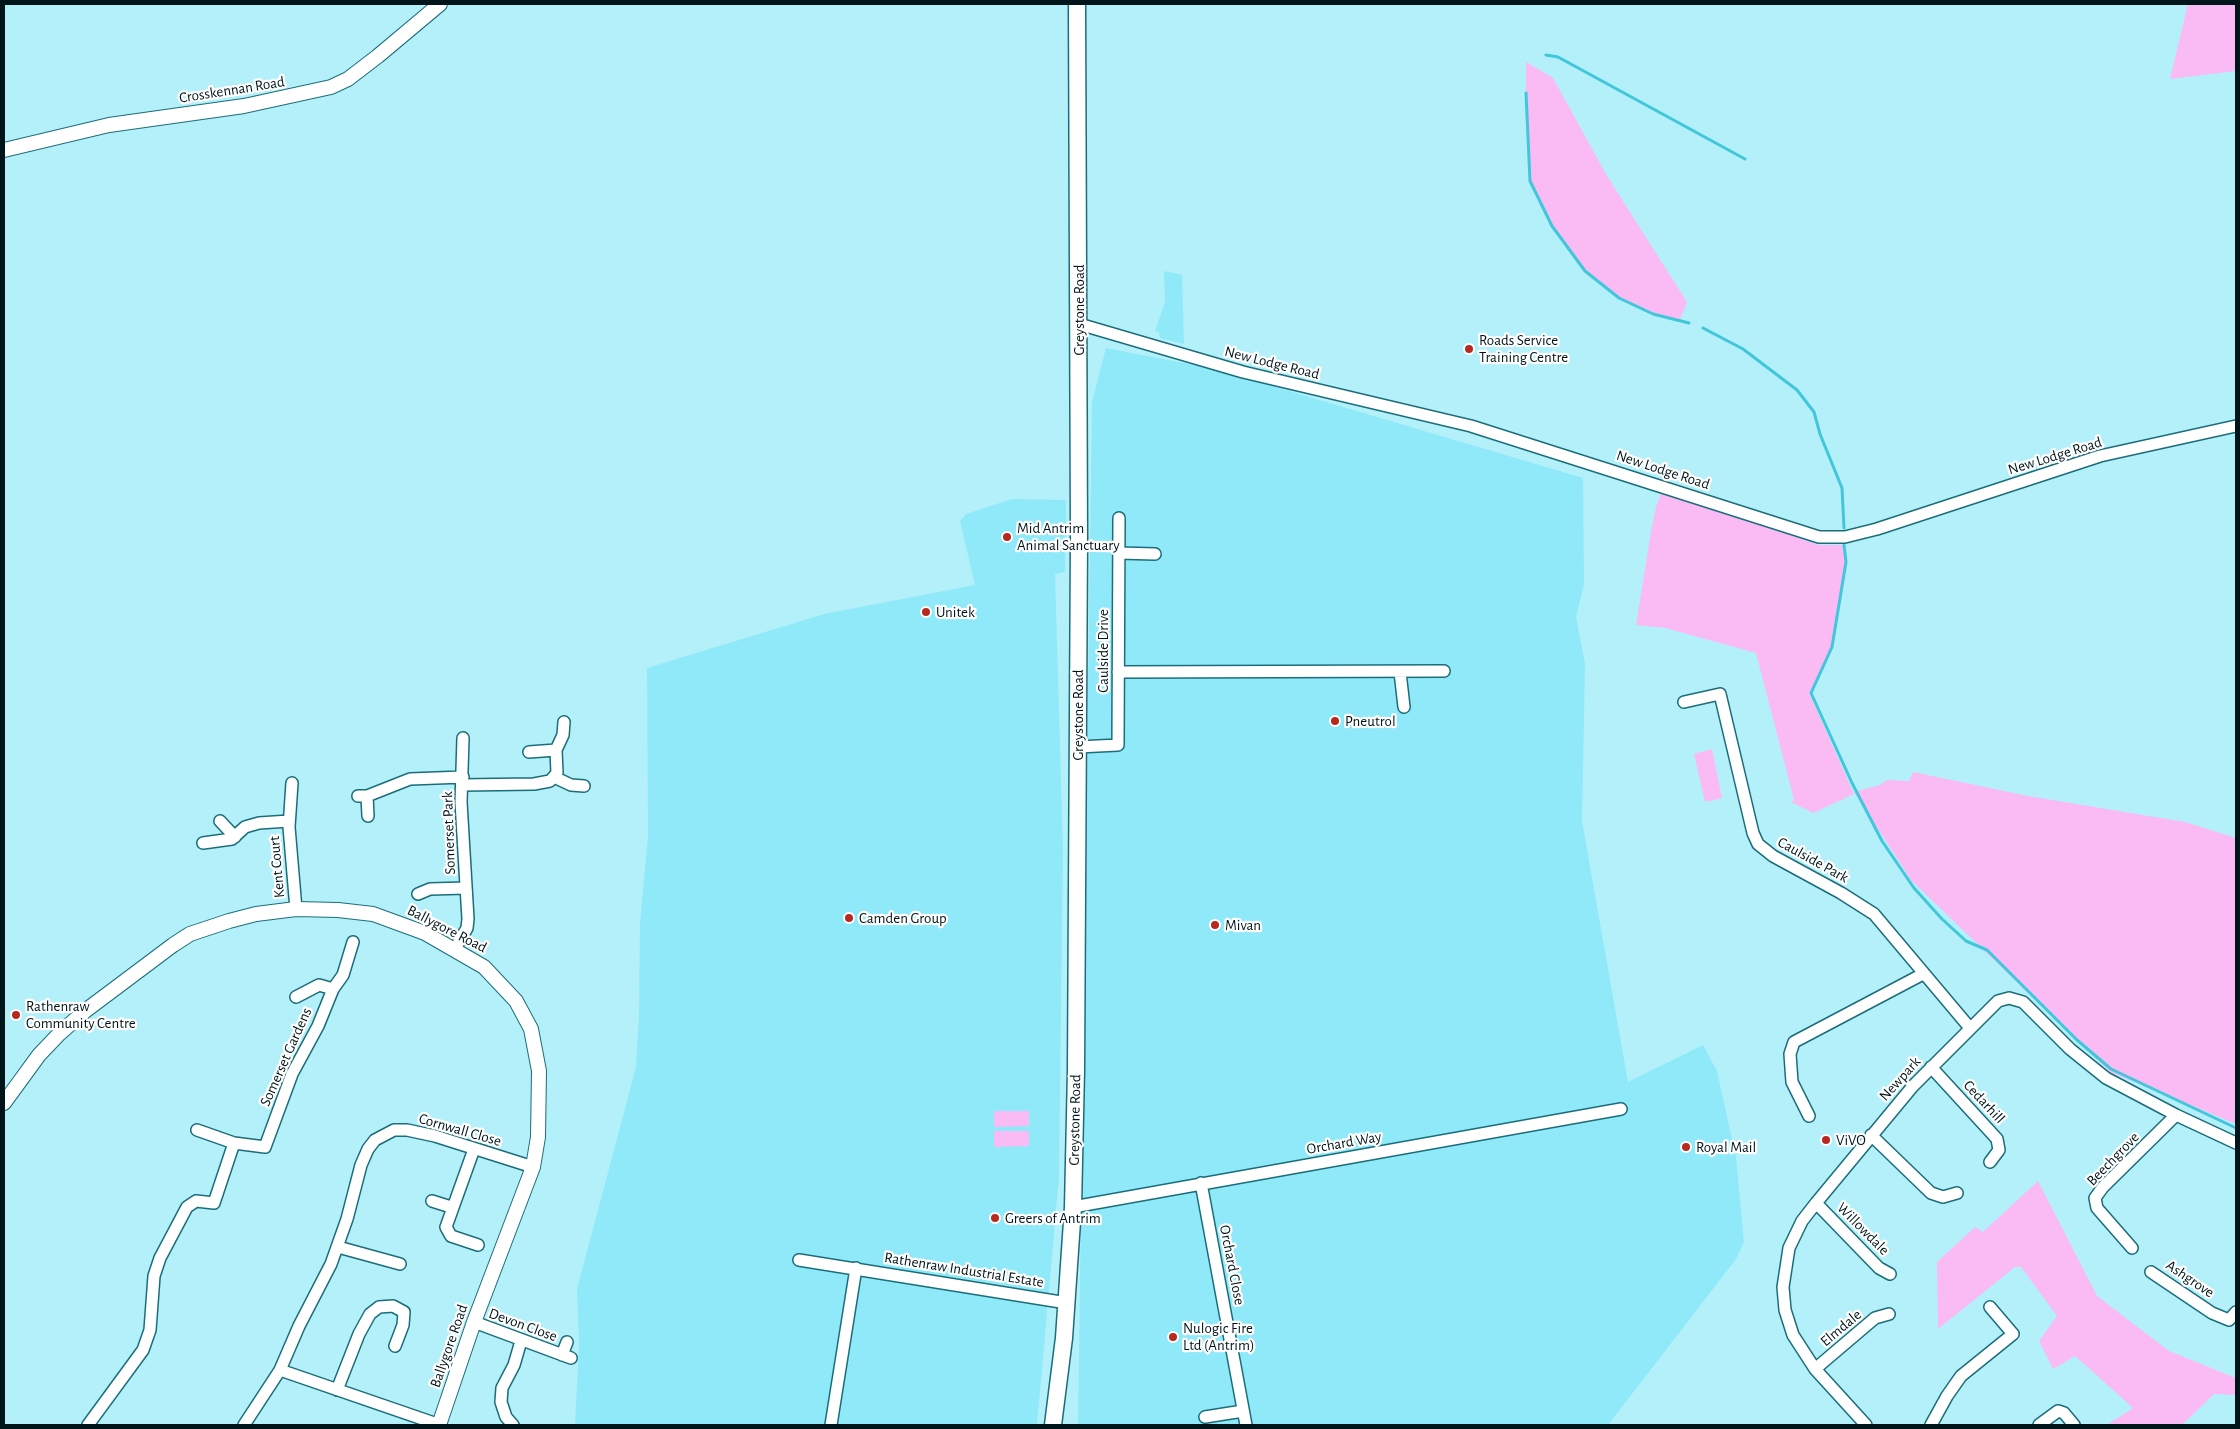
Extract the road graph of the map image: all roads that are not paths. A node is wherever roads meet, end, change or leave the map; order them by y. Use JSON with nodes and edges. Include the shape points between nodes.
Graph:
{"nodes":[{"id":1,"x":440,"y":4,"type":"edge"},
{"id":2,"x":1077,"y":4,"type":"edge"},
{"id":3,"x":4,"y":150,"type":"edge"},
{"id":4,"x":1079,"y":324,"type":"junction"},
{"id":5,"x":2236,"y":426,"type":"edge"},
{"id":6,"x":1119,"y":518,"type":"dead end"},
{"id":7,"x":1119,"y":553,"type":"junction"},
{"id":8,"x":1156,"y":554,"type":"dead end"},
{"id":9,"x":1444,"y":671,"type":"dead end"},
{"id":10,"x":1118,"y":672,"type":"junction"},
{"id":11,"x":1400,"y":672,"type":"junction"},
{"id":12,"x":1684,"y":702,"type":"dead end"},
{"id":13,"x":1404,"y":707,"type":"dead end"},
{"id":14,"x":564,"y":722,"type":"dead end"},
{"id":15,"x":463,"y":738,"type":"dead end"},
{"id":16,"x":1078,"y":747,"type":"junction"},
{"id":17,"x":556,"y":750,"type":"junction"},
{"id":18,"x":529,"y":752,"type":"dead end"},
{"id":19,"x":554,"y":777,"type":"junction"},
{"id":20,"x":462,"y":781,"type":"junction"},
{"id":21,"x":292,"y":783,"type":"dead end"},
{"id":22,"x":584,"y":786,"type":"dead end"},
{"id":23,"x":368,"y":816,"type":"dead end"},
{"id":24,"x":220,"y":821,"type":"dead end"},
{"id":25,"x":289,"y":821,"type":"junction"},
{"id":26,"x":235,"y":837,"type":"junction"},
{"id":27,"x":203,"y":843,"type":"dead end"},
{"id":28,"x":466,"y":888,"type":"junction"},
{"id":29,"x":418,"y":894,"type":"dead end"},
{"id":30,"x":296,"y":910,"type":"junction"},
{"id":31,"x":353,"y":942,"type":"dead end"},
{"id":32,"x":455,"y":949,"type":"junction"},
{"id":33,"x":1923,"y":974,"type":"junction"},
{"id":34,"x":333,"y":989,"type":"junction"},
{"id":35,"x":296,"y":997,"type":"dead end"},
{"id":36,"x":1970,"y":1028,"type":"junction"},
{"id":37,"x":1931,"y":1067,"type":"junction"},
{"id":38,"x":4,"y":1103,"type":"edge"},
{"id":39,"x":1621,"y":1109,"type":"dead end"},
{"id":40,"x":2176,"y":1115,"type":"junction"},
{"id":41,"x":1809,"y":1116,"type":"dead end"},
{"id":42,"x":197,"y":1130,"type":"dead end"},
{"id":43,"x":1871,"y":1135,"type":"junction"},
{"id":44,"x":234,"y":1143,"type":"junction"},
{"id":45,"x":2236,"y":1143,"type":"edge"},
{"id":46,"x":474,"y":1149,"type":"junction"},
{"id":47,"x":1990,"y":1162,"type":"dead end"},
{"id":48,"x":533,"y":1167,"type":"junction"},
{"id":49,"x":1201,"y":1184,"type":"junction"},
{"id":50,"x":1957,"y":1192,"type":"dead end"},
{"id":51,"x":432,"y":1201,"type":"dead end"},
{"id":52,"x":1816,"y":1203,"type":"junction"},
{"id":53,"x":451,"y":1207,"type":"junction"},
{"id":54,"x":1073,"y":1207,"type":"junction"},
{"id":55,"x":478,"y":1245,"type":"dead end"},
{"id":56,"x":338,"y":1246,"type":"junction"},
{"id":57,"x":2132,"y":1248,"type":"dead end"},
{"id":58,"x":799,"y":1260,"type":"dead end"},
{"id":59,"x":400,"y":1264,"type":"dead end"},
{"id":60,"x":856,"y":1268,"type":"junction"},
{"id":61,"x":2151,"y":1272,"type":"dead end"},
{"id":62,"x":1890,"y":1274,"type":"dead end"},
{"id":63,"x":1067,"y":1303,"type":"junction"},
{"id":64,"x":1990,"y":1306,"type":"dead end"},
{"id":65,"x":2236,"y":1312,"type":"edge"},
{"id":66,"x":1888,"y":1314,"type":"dead end"},
{"id":67,"x":474,"y":1322,"type":"junction"},
{"id":68,"x":521,"y":1341,"type":"junction"},
{"id":69,"x":567,"y":1342,"type":"dead end"},
{"id":70,"x":395,"y":1346,"type":"dead end"},
{"id":71,"x":1814,"y":1369,"type":"junction"},
{"id":72,"x":280,"y":1370,"type":"junction"},
{"id":73,"x":337,"y":1390,"type":"junction"},
{"id":74,"x":1244,"y":1411,"type":"junction"},
{"id":75,"x":1205,"y":1416,"type":"dead end"},
{"id":76,"x":88,"y":1425,"type":"edge"},
{"id":77,"x":244,"y":1425,"type":"edge"},
{"id":78,"x":439,"y":1425,"type":"edge"},
{"id":79,"x":513,"y":1425,"type":"edge"},
{"id":80,"x":831,"y":1425,"type":"edge"},
{"id":81,"x":1053,"y":1425,"type":"edge"},
{"id":82,"x":1246,"y":1425,"type":"edge"},
{"id":83,"x":1866,"y":1425,"type":"edge"},
{"id":84,"x":1931,"y":1425,"type":"edge"},
{"id":85,"x":2039,"y":1425,"type":"edge"},
{"id":86,"x":2074,"y":1425,"type":"edge"}],
"edges":[{"from":1,"to":3,"type":"street","name":"Crosskennan Road","via":[[348,79],[331,87],[244,106],[109,125]]},
{"from":2,"to":4,"type":"main road","name":"Greystone Road"},
{"from":4,"to":5,"type":"street","name":"New Lodge Road","via":[[1243,372],[1471,426],[1819,537],[1845,537],[1876,529],[2100,456]]},
{"from":4,"to":16,"type":"main road","name":"Greystone Road"},
{"from":6,"to":7,"type":"street","name":"Caulside Drive"},
{"from":7,"to":8,"type":"street"},
{"from":7,"to":10,"type":"street","name":"Caulside Drive"},
{"from":9,"to":11,"type":"street"},
{"from":10,"to":11,"type":"street"},
{"from":10,"to":16,"type":"street","name":"Caulside Drive","via":[[1118,745]]},
{"from":11,"to":13,"type":"street"},
{"from":12,"to":33,"type":"street","name":"Caulside Park","via":[[1720,694],[1758,844],[1773,856],[1874,914]]},
{"from":14,"to":17,"type":"street","via":[[563,735]]},
{"from":15,"to":20,"type":"street","name":"Somerset Park"},
{"from":16,"to":54,"type":"main road","name":"Greystone Road"},
{"from":17,"to":18,"type":"street"},
{"from":17,"to":19,"type":"street"},
{"from":19,"to":20,"type":"street","via":[[534,784]]},
{"from":19,"to":22,"type":"street"},
{"from":20,"to":23,"type":"street","name":"Somerset Park","via":[[410,779],[362,796]]},
{"from":20,"to":28,"type":"street","name":"Somerset Park"},
{"from":21,"to":25,"type":"street","name":"Kent Court"},
{"from":24,"to":26,"type":"street"},
{"from":25,"to":26,"type":"street","name":"Kent Court","via":[[252,824]]},
{"from":25,"to":30,"type":"street","name":"Kent Court"},
{"from":26,"to":27,"type":"street","name":"Kent Court","via":[[228,841]]},
{"from":28,"to":29,"type":"street","name":"Somerset Park","via":[[430,889]]},
{"from":28,"to":32,"type":"street","name":"Somerset Park","via":[[468,922]]},
{"from":30,"to":32,"type":"street","name":"Ballygore Road","via":[[338,910],[379,916]]},
{"from":30,"to":38,"type":"street","name":"Ballygore Road","via":[[256,914],[229,921],[190,934],[173,945],[59,1034],[39,1055]]},
{"from":31,"to":34,"type":"street","name":"Somerset Gardens","via":[[343,975]]},
{"from":32,"to":48,"type":"street","name":"Ballygore Road","via":[[484,967],[504,985],[520,1007],[530,1029],[540,1086]]},
{"from":33,"to":36,"type":"street","name":"Caulside Park"},
{"from":33,"to":41,"type":"street","via":[[1794,1042],[1790,1054],[1792,1082]]},
{"from":34,"to":35,"type":"street","via":[[319,985]]},
{"from":34,"to":44,"type":"street","name":"Somerset Gardens","via":[[318,1026],[292,1074],[265,1147]]},
{"from":36,"to":37,"type":"street","name":"Newpark"},
{"from":36,"to":40,"type":"street","name":"Newpark","via":[[1998,1002],[2009,998],[2018,1000],[2029,1006],[2091,1068],[2127,1091]]},
{"from":37,"to":43,"type":"street","name":"Newpark"},
{"from":37,"to":47,"type":"street","name":"Cedarhill","via":[[1997,1139],[1999,1150]]},
{"from":39,"to":49,"type":"street","name":"Orchard Way"},
{"from":40,"to":45,"type":"street","name":"Newpark"},
{"from":40,"to":57,"type":"street","name":"Beechgrove","via":[[2095,1198],[2097,1208]]},
{"from":42,"to":44,"type":"street"},
{"from":43,"to":50,"type":"street","via":[[1931,1193],[1946,1197]]},
{"from":43,"to":52,"type":"street","name":"Newpark"},
{"from":44,"to":76,"type":"street","via":[[215,1201],[212,1204],[196,1201],[189,1204],[160,1258],[152,1290],[150,1330],[143,1350]]},
{"from":46,"to":48,"type":"street","name":"Cornwall Close"},
{"from":46,"to":53,"type":"street"},
{"from":46,"to":56,"type":"street","name":"Cornwall Close","via":[[407,1130],[394,1130],[375,1140],[364,1156]]},
{"from":48,"to":67,"type":"street","name":"Ballygore Road"},
{"from":49,"to":54,"type":"street","name":"Orchard Way"},
{"from":49,"to":74,"type":"street","name":"Orchard Close"},
{"from":51,"to":53,"type":"street"},
{"from":52,"to":62,"type":"street","name":"Willowdale","via":[[1879,1268]]},
{"from":52,"to":71,"type":"street","name":"Newpark","via":[[1793,1237],[1782,1287],[1787,1321]]},
{"from":53,"to":55,"type":"street","via":[[447,1231],[451,1236]]},
{"from":54,"to":63,"type":"main road","name":"Greystone Road"},
{"from":56,"to":59,"type":"street"},
{"from":56,"to":72,"type":"street","name":"Cornwall Close"},
{"from":58,"to":60,"type":"street","name":"Rathenraw Industrial Estate"},
{"from":60,"to":63,"type":"street","name":"Rathenraw Industrial Estate"},
{"from":60,"to":80,"type":"street"},
{"from":61,"to":65,"type":"street","name":"Ashgrove","via":[[2217,1315],[2229,1320]]},
{"from":63,"to":81,"type":"main road","name":"Greystone Road"},
{"from":64,"to":84,"type":"street","via":[[2013,1334],[1961,1376]]},
{"from":66,"to":71,"type":"street","name":"Elmdale","via":[[1875,1318]]},
{"from":67,"to":68,"type":"street","name":"Devon Close"},
{"from":67,"to":78,"type":"street","name":"Ballygore Road"},
{"from":68,"to":69,"type":"street","name":"Devon Close","via":[[566,1356]]},
{"from":68,"to":79,"type":"street","via":[[514,1365],[502,1388],[501,1402],[506,1417]]},
{"from":70,"to":73,"type":"street","via":[[404,1312],[393,1306],[379,1306],[370,1314],[359,1334]]},
{"from":71,"to":83,"type":"street","name":"Newpark"},
{"from":72,"to":73,"type":"street"},
{"from":72,"to":77,"type":"street","name":"Cornwall Close"},
{"from":73,"to":78,"type":"street"},
{"from":74,"to":75,"type":"street"},
{"from":74,"to":82,"type":"street","name":"Orchard Close"},
{"from":85,"to":86,"type":"street","via":[[2058,1411]]}]}
